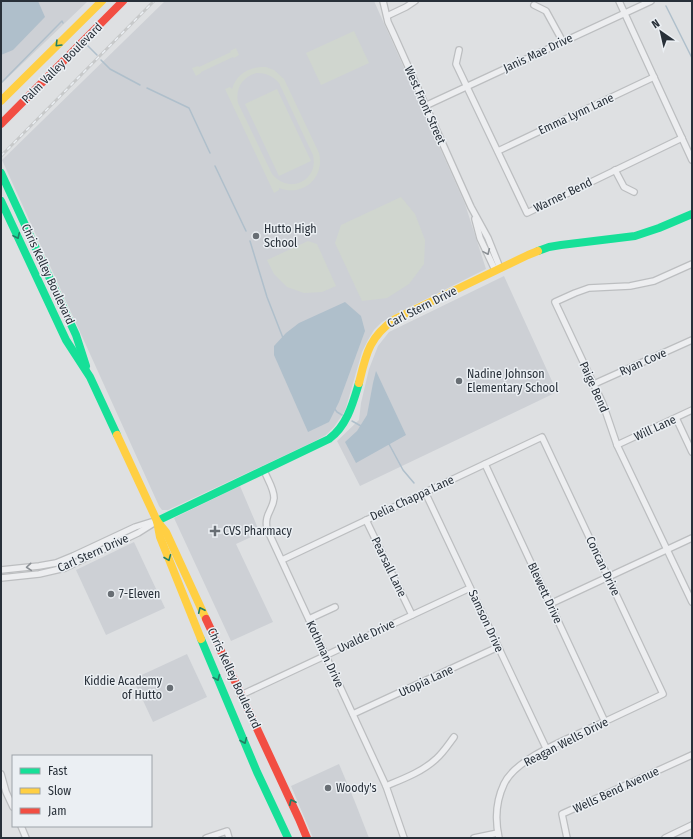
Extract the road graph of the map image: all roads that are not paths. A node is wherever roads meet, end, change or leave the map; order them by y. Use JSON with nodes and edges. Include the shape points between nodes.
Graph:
{"nodes":[{"id":1,"x":102,"y":1,"type":"edge"},
{"id":2,"x":123,"y":1,"type":"edge"},
{"id":3,"x":383,"y":1,"type":"edge"},
{"id":4,"x":415,"y":1,"type":"edge"},
{"id":5,"x":619,"y":1,"type":"edge"},
{"id":6,"x":651,"y":1,"type":"edge"},
{"id":7,"x":534,"y":5,"type":"dead end"},
{"id":8,"x":624,"y":13,"type":"junction"},
{"id":9,"x":387,"y":16,"type":"junction"},
{"id":10,"x":563,"y":42,"type":"junction"},
{"id":11,"x":459,"y":50,"type":"dead end"},
{"id":12,"x":654,"y":77,"type":"junction"},
{"id":13,"x":467,"y":87,"type":"junction"},
{"id":14,"x":1,"y":101,"type":"edge"},
{"id":15,"x":425,"y":106,"type":"junction"},
{"id":16,"x":1,"y":124,"type":"edge"},
{"id":17,"x":682,"y":138,"type":"junction"},
{"id":18,"x":498,"y":151,"type":"junction"},
{"id":19,"x":692,"y":160,"type":"edge"},
{"id":20,"x":615,"y":170,"type":"junction"},
{"id":21,"x":1,"y":173,"type":"edge"},
{"id":22,"x":634,"y":192,"type":"dead end"},
{"id":23,"x":1,"y":201,"type":"edge"},
{"id":24,"x":692,"y":214,"type":"edge"},
{"id":25,"x":692,"y":264,"type":"edge"},
{"id":26,"x":498,"y":269,"type":"junction"},
{"id":27,"x":692,"y":340,"type":"edge"},
{"id":28,"x":90,"y":377,"type":"junction"},
{"id":29,"x":594,"y":384,"type":"junction"},
{"id":30,"x":692,"y":410,"type":"edge"},
{"id":31,"x":676,"y":418,"type":"junction"},
{"id":32,"x":542,"y":437,"type":"joint"},
{"id":33,"x":617,"y":445,"type":"junction"},
{"id":34,"x":692,"y":452,"type":"edge"},
{"id":35,"x":485,"y":464,"type":"junction"},
{"id":36,"x":264,"y":470,"type":"junction"},
{"id":37,"x":425,"y":492,"type":"junction"},
{"id":38,"x":366,"y":520,"type":"junction"},
{"id":39,"x":157,"y":521,"type":"junction"},
{"id":40,"x":692,"y":538,"type":"edge"},
{"id":41,"x":667,"y":550,"type":"junction"},
{"id":42,"x":282,"y":560,"type":"junction"},
{"id":43,"x":1,"y":570,"type":"edge"},
{"id":44,"x":608,"y":577,"type":"junction"},
{"id":45,"x":1,"y":578,"type":"edge"},
{"id":46,"x":470,"y":588,"type":"junction"},
{"id":47,"x":692,"y":602,"type":"edge"},
{"id":48,"x":550,"y":604,"type":"junction"},
{"id":49,"x":334,"y":607,"type":"dead end"},
{"id":50,"x":412,"y":615,"type":"junction"},
{"id":51,"x":309,"y":618,"type":"junction"},
{"id":52,"x":498,"y":647,"type":"junction"},
{"id":53,"x":326,"y":655,"type":"junction"},
{"id":54,"x":663,"y":694,"type":"joint"},
{"id":55,"x":241,"y":695,"type":"junction"},
{"id":56,"x":353,"y":714,"type":"junction"},
{"id":57,"x":605,"y":722,"type":"junction"},
{"id":58,"x":454,"y":737,"type":"dead end"},
{"id":59,"x":547,"y":750,"type":"junction"},
{"id":60,"x":692,"y":755,"type":"edge"},
{"id":61,"x":1,"y":774,"type":"edge"},
{"id":62,"x":386,"y":786,"type":"junction"},
{"id":63,"x":12,"y":806,"type":"edge"},
{"id":64,"x":692,"y":825,"type":"edge"},
{"id":65,"x":21,"y":827,"type":"edge"},
{"id":66,"x":499,"y":836,"type":"edge"},
{"id":67,"x":26,"y":838,"type":"edge"},
{"id":68,"x":206,"y":838,"type":"edge"},
{"id":69,"x":229,"y":838,"type":"edge"},
{"id":70,"x":288,"y":838,"type":"edge"},
{"id":71,"x":307,"y":838,"type":"edge"},
{"id":72,"x":404,"y":838,"type":"edge"},
{"id":73,"x":474,"y":838,"type":"edge"},
{"id":74,"x":567,"y":838,"type":"edge"},
{"id":75,"x":665,"y":838,"type":"edge"}],
"edges":[{"from":1,"to":14,"type":"main road","name":"Palm Valley Boulevard","one_way":true},
{"from":2,"to":16,"type":"main road","name":"Palm Valley Boulevard"},
{"from":3,"to":9,"type":"street","name":"West Front Street"},
{"from":4,"to":9,"type":"street"},
{"from":5,"to":8,"type":"street"},
{"from":6,"to":8,"type":"street","name":"Janis Mae Drive"},
{"from":7,"to":10,"type":"street","via":[[546,11]]},
{"from":8,"to":10,"type":"street","name":"Janis Mae Drive"},
{"from":8,"to":12,"type":"street"},
{"from":9,"to":15,"type":"street","name":"West Front Street"},
{"from":10,"to":13,"type":"street","name":"Janis Mae Drive"},
{"from":11,"to":13,"type":"street","name":"Warner Bend","via":[[456,64]]},
{"from":12,"to":17,"type":"street"},
{"from":12,"to":18,"type":"street","name":"Emma Lynn Lane"},
{"from":13,"to":15,"type":"street","name":"Janis Mae Drive"},
{"from":13,"to":18,"type":"street","name":"Warner Bend"},
{"from":15,"to":26,"type":"street","name":"West Front Street","via":[[488,238]]},
{"from":17,"to":19,"type":"street"},
{"from":17,"to":20,"type":"street","name":"Warner Bend"},
{"from":18,"to":20,"type":"street","name":"Warner Bend","via":[[527,212]]},
{"from":20,"to":22,"type":"street","via":[[624,186]]},
{"from":21,"to":28,"type":"main road","name":"Chris Kelley Boulevard","via":[[76,335]]},
{"from":23,"to":28,"type":"main road","name":"Chris Kelley Boulevard","one_way":true,"via":[[66,340]]},
{"from":24,"to":26,"type":"main road","name":"Carl Stern Drive","via":[[635,236],[549,247]]},
{"from":25,"to":29,"type":"street","name":"Paige Bend","via":[[646,284],[589,288],[555,302]]},
{"from":26,"to":36,"type":"main road","name":"Carl Stern Drive","via":[[385,326],[368,350],[348,416],[336,433],[319,444]]},
{"from":27,"to":29,"type":"street","name":"Ryan Cove"},
{"from":28,"to":39,"type":"main road","name":"Chris Kelley Boulevard"},
{"from":29,"to":33,"type":"street","name":"Paige Bend"},
{"from":30,"to":31,"type":"street","name":"Will Lane"},
{"from":31,"to":33,"type":"street","name":"Will Lane"},
{"from":31,"to":34,"type":"street"},
{"from":32,"to":35,"type":"street","name":"Delia Chappa Lane"},
{"from":32,"to":44,"type":"street","name":"Concan Drive"},
{"from":33,"to":41,"type":"street","name":"Paige Bend"},
{"from":35,"to":37,"type":"street","name":"Delia Chappa Lane"},
{"from":35,"to":48,"type":"street","name":"Blewett Drive"},
{"from":36,"to":39,"type":"main road","name":"Carl Stern Drive"},
{"from":36,"to":42,"type":"street","name":"Kothman Drive","via":[[274,496],[266,524]]},
{"from":37,"to":38,"type":"street","name":"Delia Chappa Lane"},
{"from":37,"to":46,"type":"street","name":"Samson Drive"},
{"from":38,"to":42,"type":"street","name":"Delia Chappa Lane"},
{"from":38,"to":50,"type":"street","name":"Pearsall Lane"},
{"from":39,"to":43,"type":"street","name":"Carl Stern Drive","one_way":true,"via":[[135,527],[56,563]]},
{"from":39,"to":45,"type":"street","name":"Carl Stern Drive","via":[[138,533],[65,568]]},
{"from":55,"to":39,"type":"main road","name":"Chris Kelley Boulevard","one_way":true,"via":[[166,532]]},
{"from":39,"to":70,"type":"main road","name":"Chris Kelley Boulevard","one_way":true,"via":[[160,537],[193,621]]},
{"from":40,"to":41,"type":"street"},
{"from":41,"to":44,"type":"street"},
{"from":41,"to":47,"type":"street","name":"Paige Bend"},
{"from":42,"to":51,"type":"street","name":"Kothman Drive"},
{"from":44,"to":48,"type":"street"},
{"from":44,"to":54,"type":"street","name":"Concan Drive"},
{"from":46,"to":50,"type":"street","name":"Uvalde Drive"},
{"from":46,"to":52,"type":"street","name":"Samson Drive"},
{"from":48,"to":57,"type":"street","name":"Blewett Drive"},
{"from":49,"to":51,"type":"street"},
{"from":50,"to":53,"type":"street","name":"Uvalde Drive"},
{"from":51,"to":53,"type":"street","name":"Kothman Drive"},
{"from":52,"to":56,"type":"street","name":"Utopia Lane"},
{"from":52,"to":59,"type":"street","name":"Samson Drive"},
{"from":53,"to":55,"type":"street","name":"Uvalde Drive"},
{"from":53,"to":56,"type":"street","name":"Kothman Drive"},
{"from":54,"to":57,"type":"street","name":"Reagan Wells Drive"},
{"from":71,"to":55,"type":"main road","name":"Chris Kelley Boulevard","one_way":true},
{"from":56,"to":62,"type":"street","name":"Kothman Drive"},
{"from":57,"to":59,"type":"street","name":"Reagan Wells Drive"},
{"from":58,"to":62,"type":"street","via":[[428,766]]},
{"from":59,"to":66,"type":"street","name":"Reagan Wells Drive","via":[[512,772],[504,783],[497,806]]},
{"from":60,"to":74,"type":"street","name":"Wells Bend Avenue","via":[[562,814]]},
{"from":61,"to":63,"type":"street"},
{"from":62,"to":72,"type":"street","name":"Kothman Drive"},
{"from":64,"to":75,"type":"street"},
{"from":65,"to":67,"type":"street"},
{"from":66,"to":73,"type":"street"},
{"from":68,"to":69,"type":"street","via":[[227,831]]}]}
